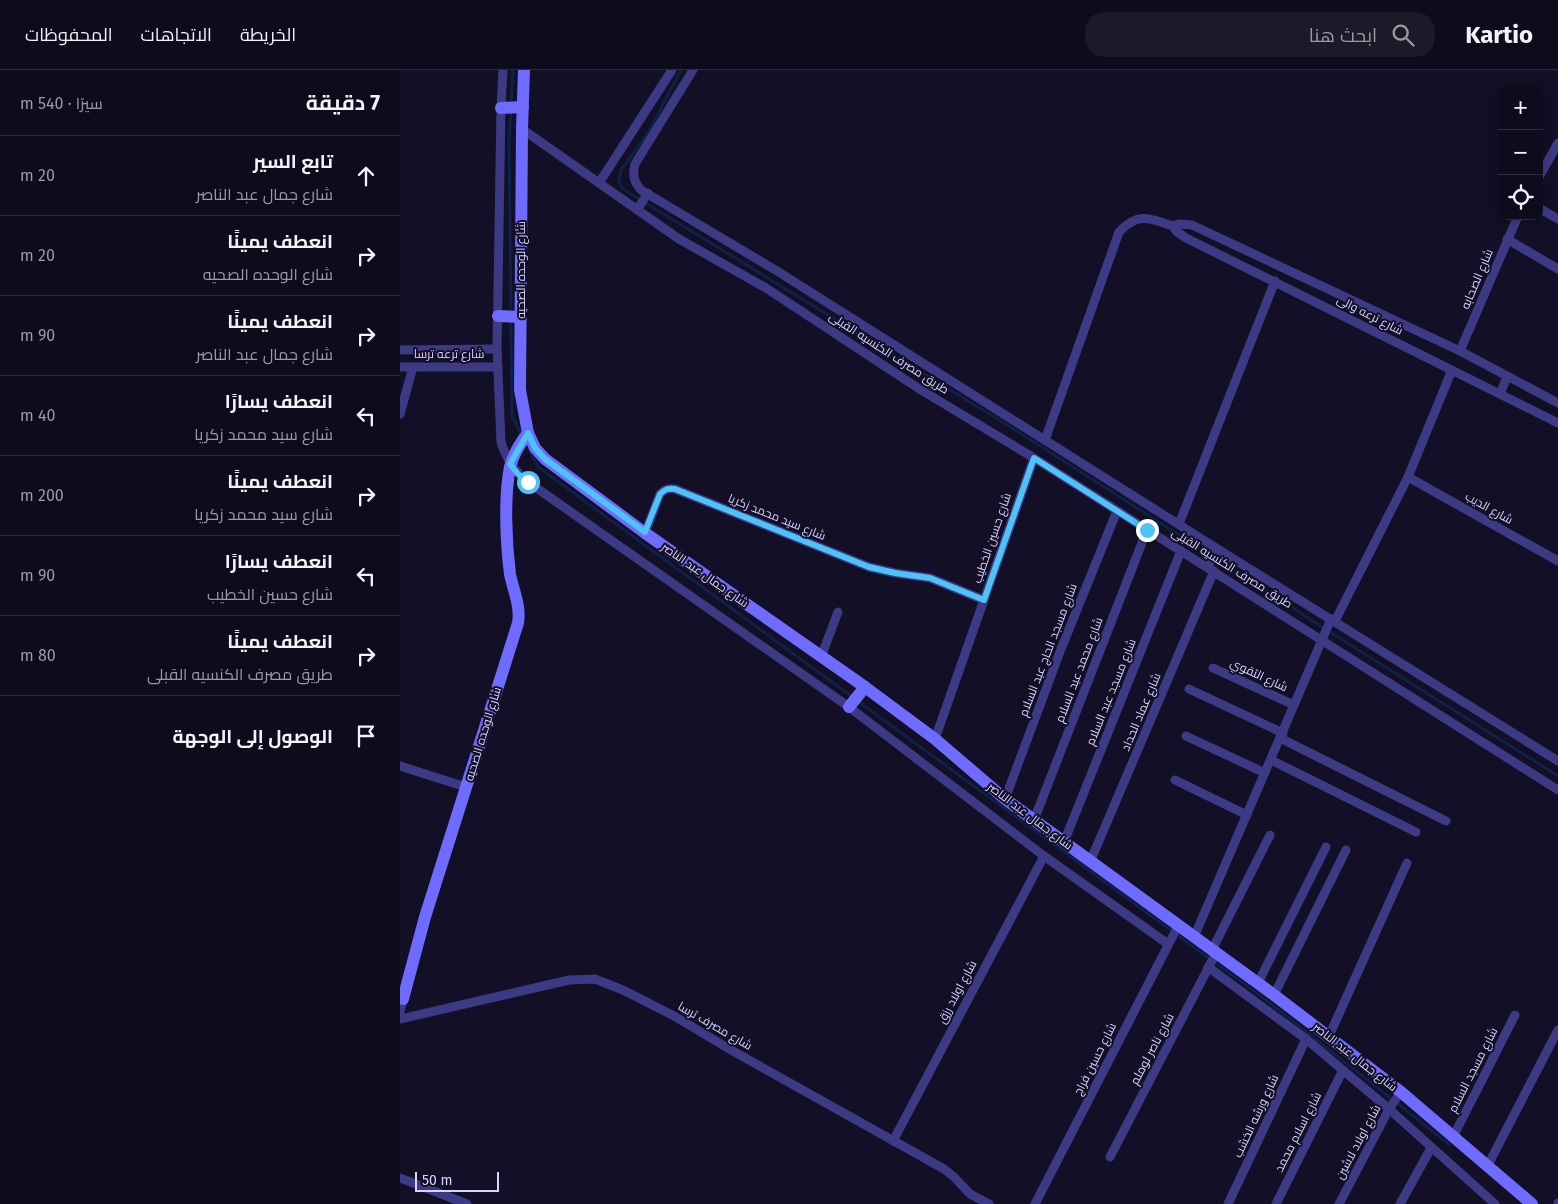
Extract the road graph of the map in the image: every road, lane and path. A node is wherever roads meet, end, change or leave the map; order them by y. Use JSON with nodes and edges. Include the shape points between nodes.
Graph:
{"nodes":[{"id":1,"x":503,"y":70,"type":"edge"},
{"id":2,"x":524,"y":70,"type":"edge"},
{"id":3,"x":672,"y":70,"type":"edge"},
{"id":4,"x":693,"y":70,"type":"edge"},
{"id":5,"x":512,"y":108,"type":"junction"},
{"id":6,"x":522,"y":129,"type":"junction"},
{"id":7,"x":1558,"y":143,"type":"edge"},
{"id":8,"x":1540,"y":175,"type":"edge"},
{"id":9,"x":599,"y":182,"type":"junction"},
{"id":10,"x":648,"y":193,"type":"junction"},
{"id":11,"x":637,"y":210,"type":"junction"},
{"id":12,"x":1543,"y":210,"type":"edge"},
{"id":13,"x":1558,"y":219,"type":"edge"},
{"id":14,"x":1516,"y":220,"type":"edge"},
{"id":15,"x":1173,"y":226,"type":"junction"},
{"id":16,"x":1507,"y":239,"type":"junction"},
{"id":17,"x":1558,"y":269,"type":"edge"},
{"id":18,"x":1275,"y":281,"type":"junction"},
{"id":19,"x":510,"y":317,"type":"junction"},
{"id":20,"x":497,"y":349,"type":"junction"},
{"id":21,"x":400,"y":350,"type":"edge"},
{"id":22,"x":1460,"y":351,"type":"junction"},
{"id":23,"x":400,"y":367,"type":"edge"},
{"id":24,"x":414,"y":367,"type":"junction"},
{"id":25,"x":498,"y":367,"type":"junction"},
{"id":26,"x":1452,"y":370,"type":"junction"},
{"id":27,"x":1508,"y":377,"type":"junction"},
{"id":28,"x":1500,"y":394,"type":"junction"},
{"id":29,"x":1558,"y":404,"type":"edge"},
{"id":30,"x":400,"y":414,"type":"edge"},
{"id":31,"x":1558,"y":423,"type":"edge"},
{"id":32,"x":526,"y":435,"type":"junction"},
{"id":33,"x":1045,"y":440,"type":"junction"},
{"id":34,"x":1034,"y":458,"type":"junction"},
{"id":35,"x":513,"y":459,"type":"junction"},
{"id":36,"x":1408,"y":477,"type":"junction"},
{"id":37,"x":1117,"y":511,"type":"junction"},
{"id":38,"x":1179,"y":524,"type":"junction"},
{"id":39,"x":1147,"y":530,"type":"junction"},
{"id":40,"x":645,"y":532,"type":"junction"},
{"id":41,"x":1216,"y":548,"type":"junction"},
{"id":42,"x":1181,"y":551,"type":"junction"},
{"id":43,"x":1558,"y":561,"type":"edge"},
{"id":44,"x":1211,"y":570,"type":"junction"},
{"id":45,"x":984,"y":600,"type":"junction"},
{"id":46,"x":838,"y":612,"type":"dead end"},
{"id":47,"x":1333,"y":620,"type":"junction"},
{"id":48,"x":1323,"y":640,"type":"junction"},
{"id":49,"x":822,"y":657,"type":"junction"},
{"id":50,"x":1213,"y":668,"type":"dead end"},
{"id":51,"x":863,"y":689,"type":"junction"},
{"id":52,"x":1188,"y":690,"type":"dead end"},
{"id":53,"x":1294,"y":705,"type":"junction"},
{"id":54,"x":851,"y":706,"type":"junction"},
{"id":55,"x":1281,"y":735,"type":"junction"},
{"id":56,"x":1186,"y":736,"type":"dead end"},
{"id":57,"x":935,"y":740,"type":"junction"},
{"id":58,"x":1270,"y":760,"type":"junction"},
{"id":59,"x":1558,"y":760,"type":"edge"},
{"id":60,"x":400,"y":766,"type":"edge"},
{"id":61,"x":1265,"y":774,"type":"junction"},
{"id":62,"x":1175,"y":780,"type":"dead end"},
{"id":63,"x":466,"y":787,"type":"junction"},
{"id":64,"x":1558,"y":790,"type":"edge"},
{"id":65,"x":1006,"y":799,"type":"junction"},
{"id":66,"x":1247,"y":815,"type":"junction"},
{"id":67,"x":1034,"y":820,"type":"junction"},
{"id":68,"x":1446,"y":821,"type":"dead end"},
{"id":69,"x":1416,"y":832,"type":"dead end"},
{"id":70,"x":1270,"y":835,"type":"dead end"},
{"id":71,"x":1064,"y":842,"type":"junction"},
{"id":72,"x":1326,"y":847,"type":"dead end"},
{"id":73,"x":1346,"y":850,"type":"dead end"},
{"id":74,"x":1044,"y":856,"type":"junction"},
{"id":75,"x":1090,"y":862,"type":"junction"},
{"id":76,"x":1407,"y":863,"type":"dead end"},
{"id":77,"x":1174,"y":933,"type":"junction"},
{"id":78,"x":1194,"y":937,"type":"junction"},
{"id":79,"x":1212,"y":958,"type":"junction"},
{"id":80,"x":1258,"y":983,"type":"junction"},
{"id":81,"x":1274,"y":995,"type":"junction"},
{"id":82,"x":402,"y":999,"type":"edge"},
{"id":83,"x":400,"y":1012,"type":"edge"},
{"id":84,"x":1515,"y":1015,"type":"dead end"},
{"id":85,"x":400,"y":1019,"type":"edge"},
{"id":86,"x":1558,"y":1030,"type":"edge"},
{"id":87,"x":1328,"y":1036,"type":"junction"},
{"id":88,"x":1306,"y":1039,"type":"junction"},
{"id":89,"x":1343,"y":1070,"type":"junction"},
{"id":90,"x":1395,"y":1100,"type":"junction"},
{"id":91,"x":1453,"y":1136,"type":"junction"},
{"id":92,"x":893,"y":1141,"type":"junction"},
{"id":93,"x":1432,"y":1148,"type":"junction"},
{"id":94,"x":1110,"y":1157,"type":"dead end"},
{"id":95,"x":1488,"y":1166,"type":"junction"},
{"id":96,"x":400,"y":1178,"type":"edge"},
{"id":97,"x":467,"y":1204,"type":"edge"},
{"id":98,"x":989,"y":1204,"type":"edge"},
{"id":99,"x":1035,"y":1204,"type":"edge"},
{"id":100,"x":1228,"y":1204,"type":"edge"},
{"id":101,"x":1276,"y":1204,"type":"edge"},
{"id":102,"x":1339,"y":1204,"type":"edge"},
{"id":103,"x":1400,"y":1204,"type":"edge"},
{"id":104,"x":1495,"y":1204,"type":"edge"},
{"id":105,"x":1532,"y":1204,"type":"edge"}],
"edges":[{"from":1,"to":5,"type":"street","name":"شارع الوحده الصحيه"},
{"from":2,"to":5,"type":"street","name":"شارع الوحده الصحيه"},
{"from":3,"to":9,"type":"street"},
{"from":4,"to":10,"type":"street","via":[[635,164],[636,184]]},
{"from":5,"to":6,"type":"street","name":"شارع الوحده الصحيه"},
{"from":5,"to":19,"type":"street","name":"شارع الوحده الصحيه"},
{"from":6,"to":9,"type":"street","name":"طريق مصرف الكنسيه القبلى"},
{"from":6,"to":19,"type":"street","name":"شارع الوحده الصحيه"},
{"from":7,"to":8,"type":"street"},
{"from":9,"to":11,"type":"street","name":"طريق مصرف الكنسيه القبلى"},
{"from":10,"to":11,"type":"street"},
{"from":10,"to":33,"type":"street","name":"طريق مصرف الكنسيه القبلى"},
{"from":11,"to":34,"type":"street","name":"طريق مصرف الكنسيه القبلى"},
{"from":12,"to":13,"type":"street"},
{"from":14,"to":16,"type":"street","name":"شارع الصحابه"},
{"from":15,"to":18,"type":"street","name":"شارع ترعه والى","via":[[1186,238]]},
{"from":15,"to":22,"type":"street","name":"شارع ترعه والى","via":[[1192,225]]},
{"from":15,"to":33,"type":"street","name":"شارع ترعه والى","via":[[1150,218],[1138,218],[1118,232]]},
{"from":16,"to":17,"type":"street"},
{"from":16,"to":22,"type":"street","name":"شارع الصحابه"},
{"from":18,"to":26,"type":"street","name":"شارع ترعه والى"},
{"from":18,"to":38,"type":"street"},
{"from":19,"to":20,"type":"street","name":"شارع الوحده الصحيه"},
{"from":19,"to":32,"type":"street","name":"شارع الوحده الصحيه"},
{"from":20,"to":21,"type":"street","name":"شارع ترعه ترسا"},
{"from":20,"to":25,"type":"street","name":"شارع الوحده الصحيه"},
{"from":22,"to":27,"type":"street","name":"شارع ترعه والى"},
{"from":23,"to":24,"type":"street","name":"شارع ترعه ترسا"},
{"from":24,"to":25,"type":"street","name":"شارع ترعه ترسا"},
{"from":24,"to":30,"type":"street"},
{"from":25,"to":35,"type":"street","name":"شارع الوحده الصحيه","via":[[501,442],[505,454]]},
{"from":26,"to":28,"type":"street","name":"شارع ترعه والى"},
{"from":26,"to":36,"type":"street"},
{"from":27,"to":28,"type":"street"},
{"from":27,"to":29,"type":"street","name":"شارع ترعه والى"},
{"from":28,"to":31,"type":"street","name":"شارع ترعه والى"},
{"from":32,"to":35,"type":"street","name":"شارع الوحده الصحيه"},
{"from":32,"to":40,"type":"street","name":"شارع جمال عبد الناصر","via":[[545,459]]},
{"from":33,"to":38,"type":"street","name":"طريق مصرف الكنسيه القبلى"},
{"from":34,"to":37,"type":"street","name":"طريق مصرف الكنسيه القبلى"},
{"from":34,"to":45,"type":"street","name":"شارع حسين الخطيب"},
{"from":35,"to":54,"type":"street","name":"شارع جمال عبد الناصر","via":[[518,474],[528,482]]},
{"from":35,"to":63,"type":"street","name":"شارع الوحده الصحيه","via":[[508,484],[508,556],[519,617]]},
{"from":36,"to":43,"type":"street","name":"شارع الديب"},
{"from":36,"to":47,"type":"street"},
{"from":37,"to":39,"type":"street","name":"طريق مصرف الكنسيه القبلى"},
{"from":37,"to":65,"type":"street","name":"شارع مسجد الحاج عبد السلام","via":[[1061,649]]},
{"from":38,"to":41,"type":"street","name":"طريق مصرف الكنسيه القبلى"},
{"from":39,"to":42,"type":"street","name":"طريق مصرف الكنسيه القبلى"},
{"from":39,"to":67,"type":"street","name":"شارع محمد عبد السلام"},
{"from":40,"to":45,"type":"street","name":"شارع سيد محمد زكريا","via":[[660,494],[664,490],[675,489],[869,567],[930,578]]},
{"from":40,"to":49,"type":"street","name":"شارع جمال عبد الناصر"},
{"from":41,"to":44,"type":"street","name":"شارع عماد الحداد"},
{"from":41,"to":47,"type":"street","name":"طريق مصرف الكنسيه القبلى"},
{"from":42,"to":44,"type":"street","name":"طريق مصرف الكنسيه القبلى"},
{"from":42,"to":71,"type":"street","name":"شارع مسجد عبد السلام"},
{"from":44,"to":48,"type":"street","name":"طريق مصرف الكنسيه القبلى"},
{"from":44,"to":75,"type":"street","name":"شارع عماد الحداد"},
{"from":45,"to":57,"type":"street","name":"شارع حسين الخطيب"},
{"from":46,"to":49,"type":"street"},
{"from":47,"to":48,"type":"street"},
{"from":47,"to":59,"type":"street","name":"طريق مصرف الكنسيه القبلى"},
{"from":48,"to":53,"type":"street"},
{"from":48,"to":64,"type":"street","name":"طريق مصرف الكنسيه القبلى"},
{"from":49,"to":51,"type":"street","name":"شارع جمال عبد الناصر"},
{"from":50,"to":53,"type":"street","name":"شارع التقوي"},
{"from":51,"to":54,"type":"street"},
{"from":51,"to":57,"type":"street","name":"شارع جمال عبد الناصر"},
{"from":52,"to":55,"type":"street"},
{"from":53,"to":55,"type":"street"},
{"from":54,"to":74,"type":"street","name":"شارع جمال عبد الناصر"},
{"from":55,"to":58,"type":"street"},
{"from":55,"to":68,"type":"street"},
{"from":56,"to":61,"type":"street"},
{"from":57,"to":65,"type":"street","name":"شارع جمال عبد الناصر"},
{"from":58,"to":61,"type":"street"},
{"from":58,"to":69,"type":"street"},
{"from":60,"to":63,"type":"street"},
{"from":61,"to":66,"type":"street"},
{"from":62,"to":66,"type":"street"},
{"from":63,"to":82,"type":"street","name":"شارع الوحده الصحيه"},
{"from":65,"to":67,"type":"street","name":"شارع جمال عبد الناصر"},
{"from":66,"to":78,"type":"street"},
{"from":67,"to":71,"type":"street","name":"شارع جمال عبد الناصر"},
{"from":70,"to":79,"type":"street","name":"شارع ناصر لوملم"},
{"from":71,"to":75,"type":"street","name":"شارع جمال عبد الناصر"},
{"from":72,"to":80,"type":"street"},
{"from":73,"to":81,"type":"street"},
{"from":74,"to":77,"type":"street","name":"شارع جمال عبد الناصر"},
{"from":74,"to":92,"type":"street","name":"شارع اولاد رزق"},
{"from":75,"to":77,"type":"street","name":"شارع جمال عبد الناصر"},
{"from":76,"to":87,"type":"street"},
{"from":77,"to":78,"type":"street","name":"شارع جمال عبد الناصر"},
{"from":77,"to":99,"type":"street","name":"شارع حسين فراج"},
{"from":78,"to":79,"type":"street","name":"شارع جمال عبد الناصر"},
{"from":79,"to":80,"type":"street","name":"شارع جمال عبد الناصر"},
{"from":79,"to":88,"type":"street","name":"شارع جمال عبد الناصر"},
{"from":79,"to":94,"type":"street","name":"شارع ناصر لوملم"},
{"from":80,"to":81,"type":"street","name":"شارع جمال عبد الناصر"},
{"from":81,"to":87,"type":"street","name":"شارع جمال عبد الناصر"},
{"from":82,"to":83,"type":"street"},
{"from":84,"to":91,"type":"street","name":"شارع مسجد السلام"},
{"from":85,"to":92,"type":"street","name":"شارع مصرف ترسا","via":[[569,980],[595,979],[674,1016]]},
{"from":86,"to":95,"type":"street"},
{"from":87,"to":90,"type":"street","name":"شارع جمال عبد الناصر"},
{"from":88,"to":89,"type":"street","name":"شارع جمال عبد الناصر"},
{"from":88,"to":100,"type":"street","name":"شارع ورشه الخشب"},
{"from":89,"to":90,"type":"street","name":"شارع جمال عبد الناصر"},
{"from":89,"to":101,"type":"street","name":"شارع اسلام محمد"},
{"from":90,"to":91,"type":"street","name":"شارع جمال عبد الناصر"},
{"from":90,"to":93,"type":"street","name":"شارع جمال عبد الناصر"},
{"from":90,"to":102,"type":"street","name":"شارع اولاد لاشين"},
{"from":91,"to":95,"type":"street","name":"شارع جمال عبد الناصر"},
{"from":92,"to":98,"type":"street","name":"شارع مصرف ترسا","via":[[944,1169],[970,1194]]},
{"from":93,"to":103,"type":"street"},
{"from":93,"to":104,"type":"street","name":"شارع جمال عبد الناصر"},
{"from":95,"to":105,"type":"street","name":"شارع جمال عبد الناصر"},
{"from":96,"to":97,"type":"street"}]}
